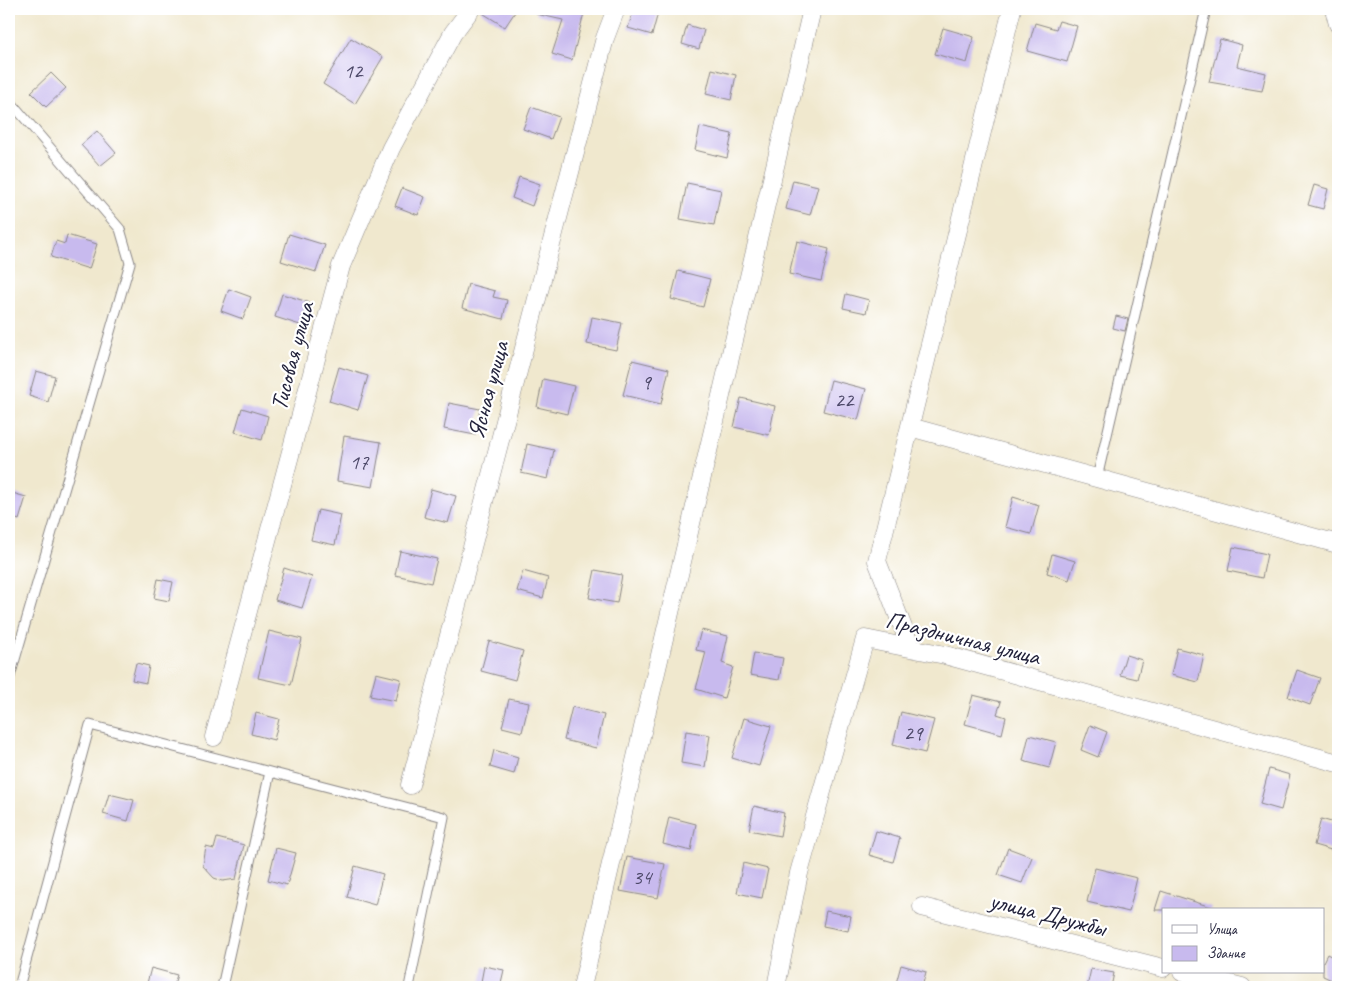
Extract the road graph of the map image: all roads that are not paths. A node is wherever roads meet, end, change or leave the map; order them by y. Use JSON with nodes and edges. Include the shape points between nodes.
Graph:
{"nodes":[{"id":1,"x":471,"y":9,"type":"edge"},
{"id":2,"x":616,"y":9,"type":"edge"},
{"id":3,"x":812,"y":9,"type":"edge"},
{"id":4,"x":1012,"y":9,"type":"edge"},
{"id":5,"x":1206,"y":9,"type":"edge"},
{"id":6,"x":1334,"y":9,"type":"edge"},
{"id":7,"x":1338,"y":24,"type":"edge"},
{"id":8,"x":9,"y":100,"type":"edge"},
{"id":9,"x":910,"y":427,"type":"junction"},
{"id":10,"x":1097,"y":478,"type":"junction"},
{"id":11,"x":1338,"y":544,"type":"edge"},
{"id":12,"x":911,"y":648,"type":"junction"},
{"id":13,"x":9,"y":680,"type":"edge"},
{"id":14,"x":214,"y":737,"type":"dead end"},
{"id":15,"x":1338,"y":763,"type":"edge"},
{"id":16,"x":270,"y":772,"type":"junction"},
{"id":17,"x":410,"y":785,"type":"dead end"},
{"id":18,"x":922,"y":907,"type":"dead end"},
{"id":19,"x":1162,"y":968,"type":"edge"},
{"id":20,"x":1190,"y":974,"type":"edge"},
{"id":21,"x":19,"y":987,"type":"edge"},
{"id":22,"x":222,"y":987,"type":"edge"},
{"id":23,"x":409,"y":987,"type":"edge"},
{"id":24,"x":582,"y":987,"type":"edge"},
{"id":25,"x":776,"y":987,"type":"edge"},
{"id":26,"x":1242,"y":987,"type":"edge"}],
"edges":[{"from":1,"to":14,"type":"street","name":"Тисовая улица","via":[[453,33],[391,148],[341,266]]},
{"from":2,"to":17,"type":"street","name":"Ясная улица","via":[[605,38]]},
{"from":3,"to":24,"type":"street"},
{"from":4,"to":9,"type":"street"},
{"from":5,"to":10,"type":"lane"},
{"from":6,"to":7,"type":"street"},
{"from":8,"to":13,"type":"lane","via":[[120,229],[130,263]]},
{"from":9,"to":10,"type":"street"},
{"from":9,"to":12,"type":"street","via":[[877,561]]},
{"from":10,"to":11,"type":"street"},
{"from":12,"to":15,"type":"street","name":"Праздничная улица"},
{"from":12,"to":25,"type":"street","name":"Праздничная улица","via":[[865,639],[799,873]]},
{"from":16,"to":21,"type":"lane","via":[[90,725]]},
{"from":16,"to":22,"type":"lane"},
{"from":16,"to":23,"type":"lane","via":[[444,817]]},
{"from":18,"to":19,"type":"street","name":"улица Дружбы"},
{"from":20,"to":26,"type":"street"}]}
